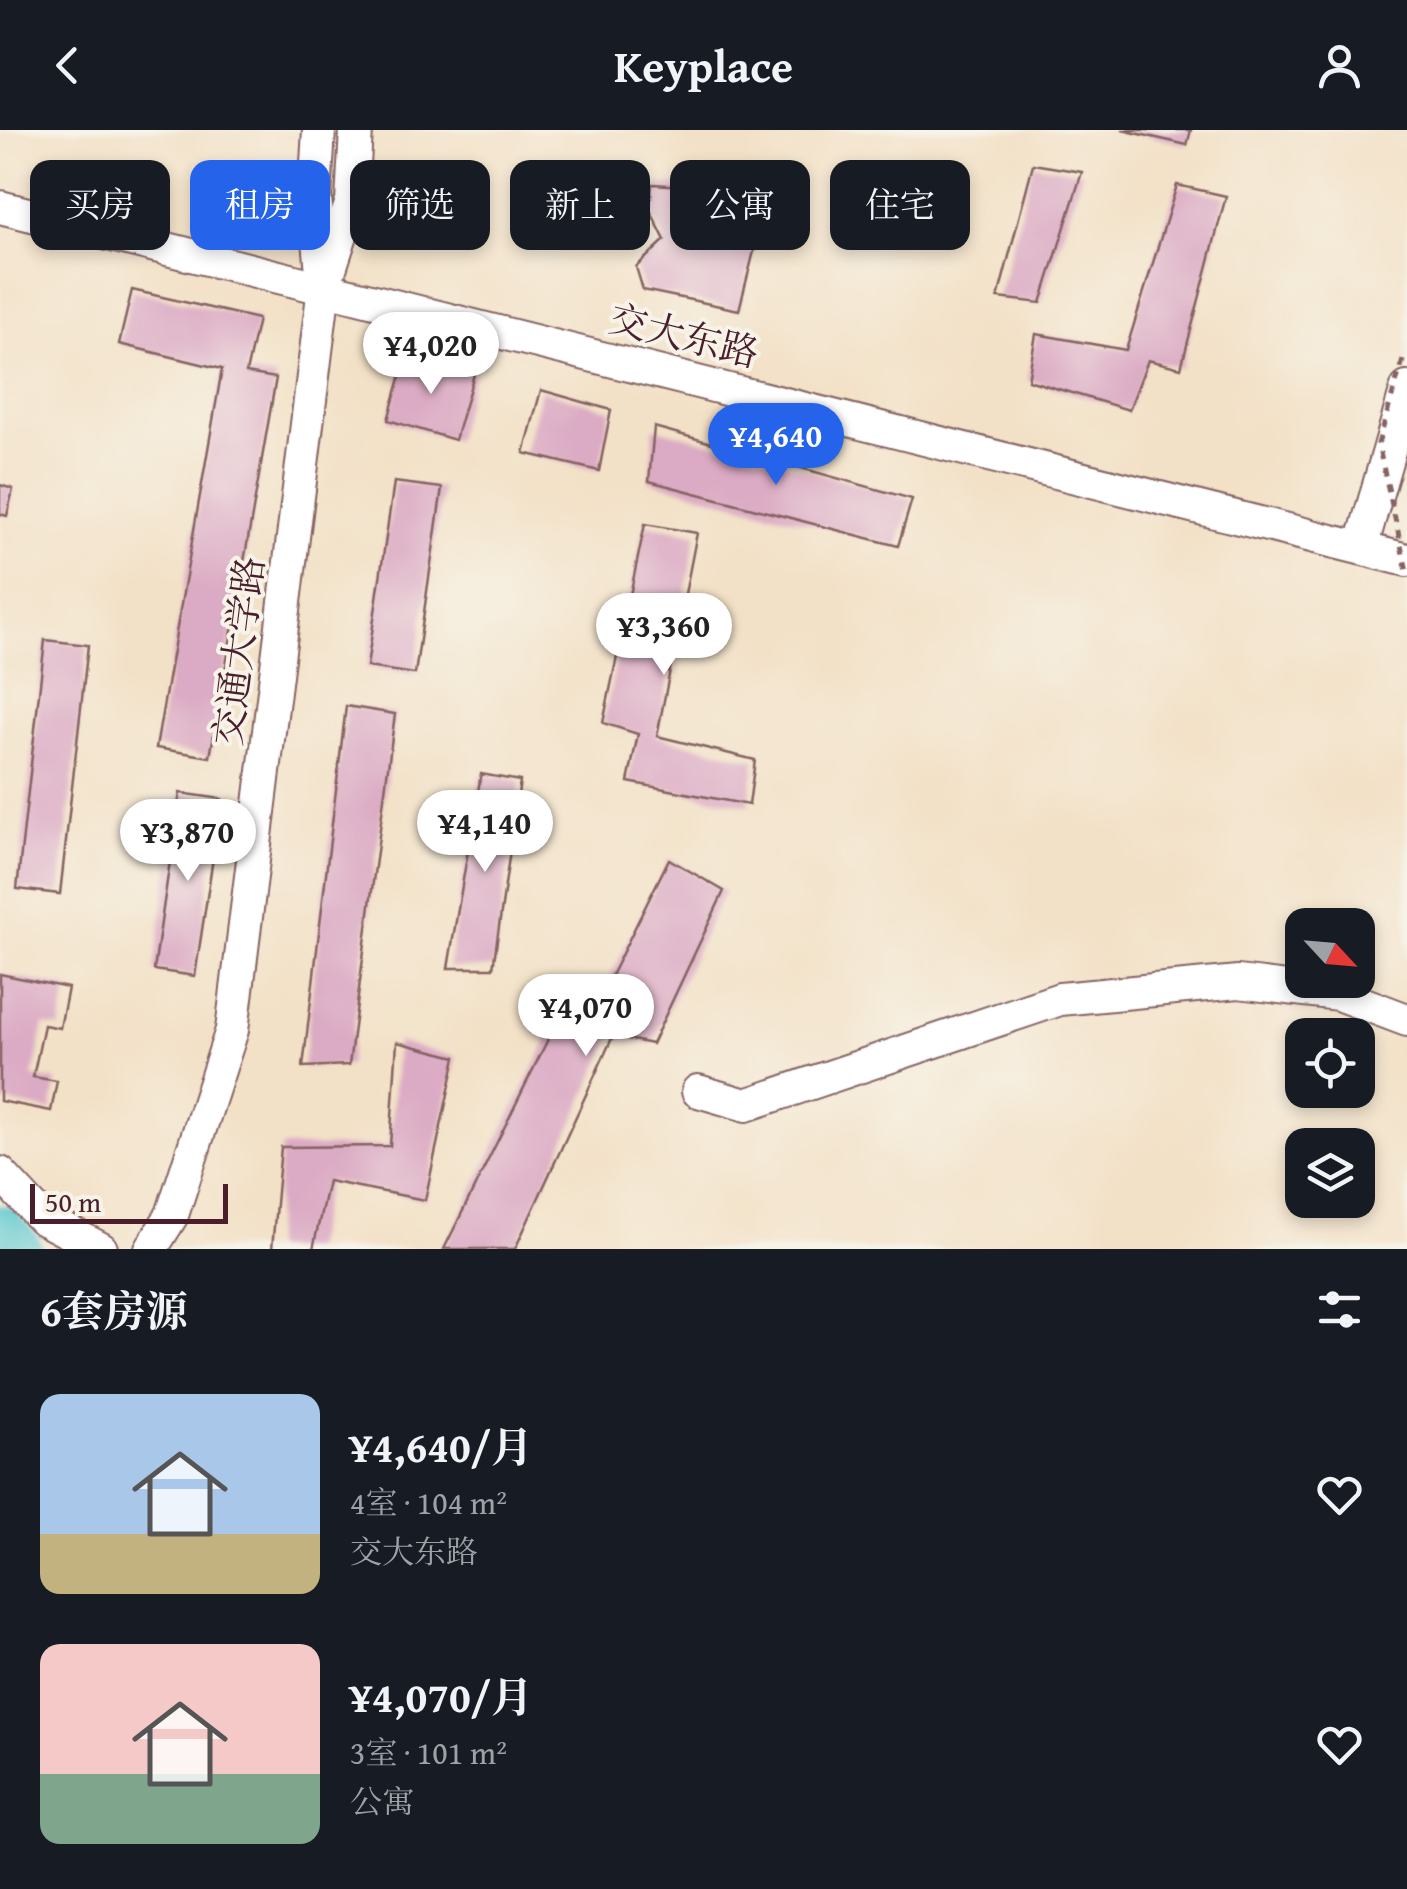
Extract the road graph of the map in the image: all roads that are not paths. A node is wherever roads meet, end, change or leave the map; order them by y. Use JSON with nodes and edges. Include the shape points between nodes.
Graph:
{"nodes":[{"id":1,"x":318,"y":130,"type":"edge"},
{"id":2,"x":356,"y":130,"type":"edge"},
{"id":3,"x":0,"y":207,"type":"edge"},
{"id":4,"x":324,"y":287,"type":"junction"},
{"id":5,"x":1405,"y":374,"type":"edge"},
{"id":6,"x":1362,"y":548,"type":"junction"},
{"id":7,"x":1407,"y":560,"type":"edge"},
{"id":8,"x":1407,"y":1020,"type":"edge"},
{"id":9,"x":698,"y":1092,"type":"dead end"},
{"id":10,"x":0,"y":1173,"type":"edge"},
{"id":11,"x":42,"y":1218,"type":"junction"},
{"id":12,"x":71,"y":1249,"type":"edge"},
{"id":13,"x":101,"y":1249,"type":"edge"},
{"id":14,"x":151,"y":1249,"type":"edge"}],
"edges":[{"from":1,"to":4,"type":"street","name":"交通大学路","via":[[315,196]]},
{"from":2,"to":4,"type":"street","name":"交通大学路","via":[[352,201]]},
{"from":3,"to":4,"type":"street","name":"交大东路"},
{"from":4,"to":6,"type":"street","name":"交大东路"},
{"from":4,"to":14,"type":"street","name":"交通大学路","via":[[232,1030],[172,1215]]},
{"from":5,"to":6,"type":"street"},
{"from":6,"to":7,"type":"street","name":"交大东路"},
{"from":8,"to":9,"type":"street","via":[[1338,994],[1238,982],[1060,999],[746,1105]]},
{"from":10,"to":11,"type":"street"},
{"from":11,"to":12,"type":"street"},
{"from":11,"to":13,"type":"street"}]}
